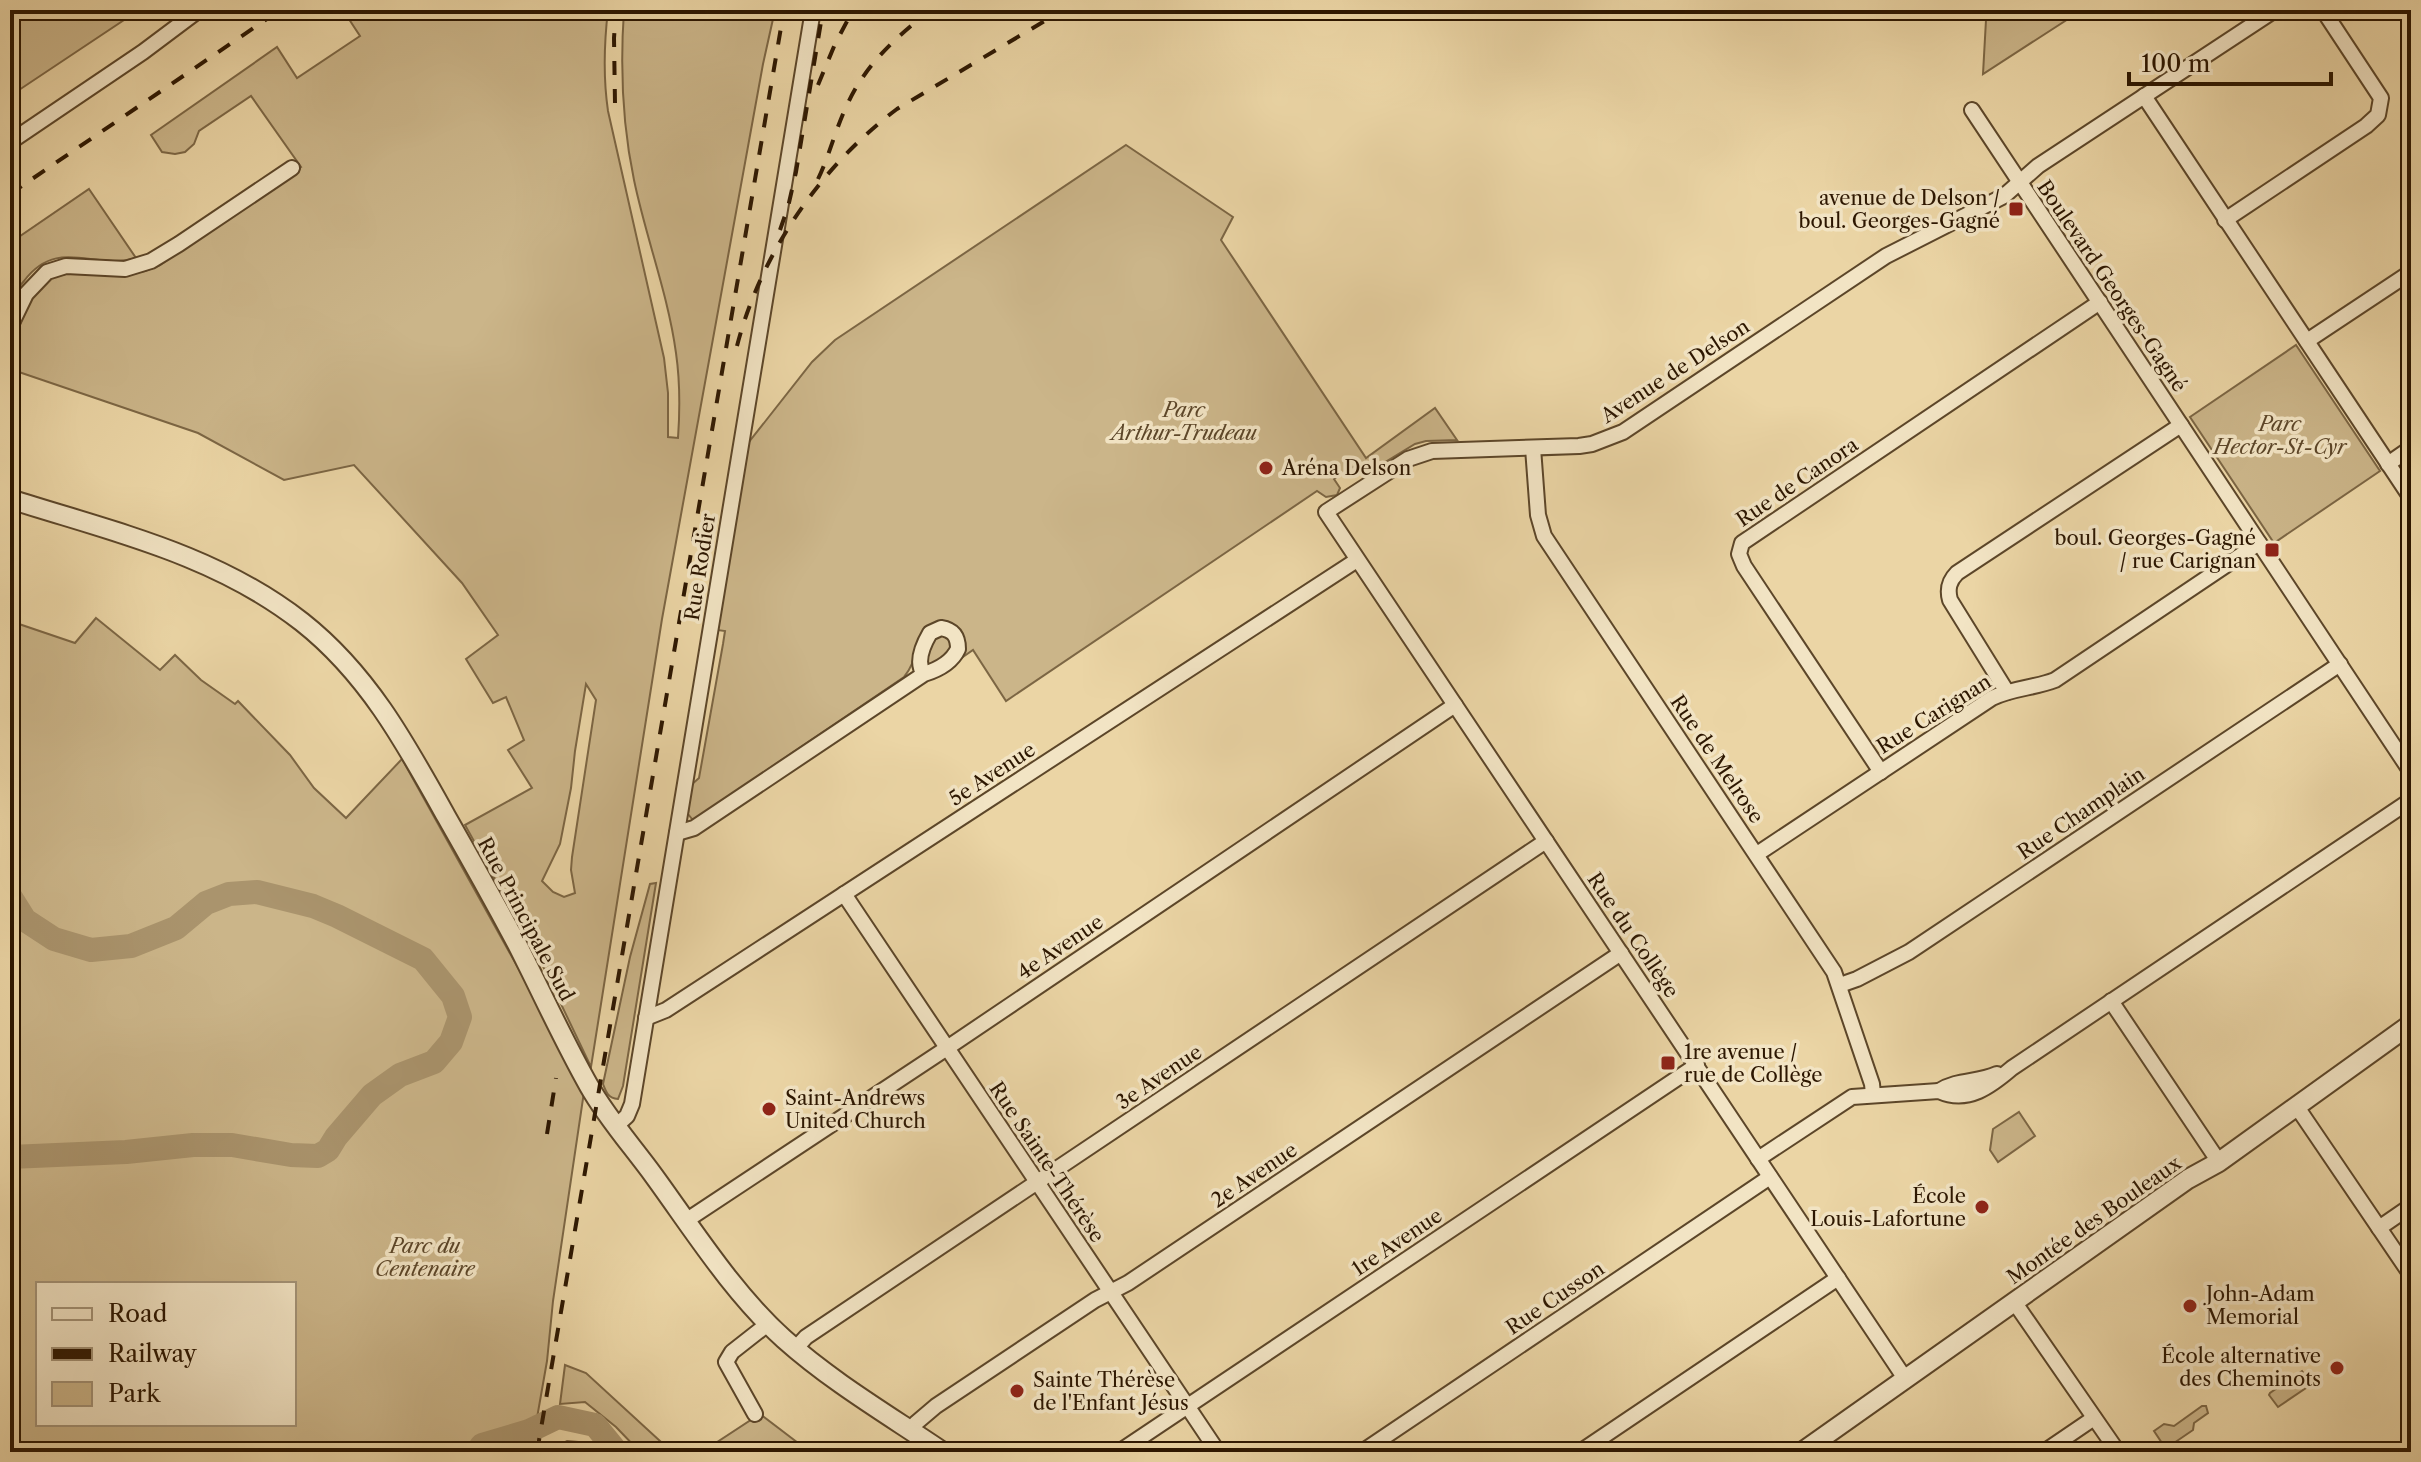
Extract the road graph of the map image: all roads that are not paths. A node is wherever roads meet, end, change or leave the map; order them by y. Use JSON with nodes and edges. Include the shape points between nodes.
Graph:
{"nodes":[{"id":1,"x":199,"y":10,"type":"edge"},
{"id":2,"x":813,"y":10,"type":"edge"},
{"id":3,"x":2275,"y":10,"type":"edge"},
{"id":4,"x":2323,"y":10,"type":"edge"},
{"id":5,"x":2144,"y":96,"type":"junction"},
{"id":6,"x":1972,"y":110,"type":"dead end"},
{"id":7,"x":10,"y":142,"type":"edge"},
{"id":8,"x":292,"y":168,"type":"dead end"},
{"id":9,"x":2019,"y":182,"type":"junction"},
{"id":10,"x":2225,"y":220,"type":"junction"},
{"id":11,"x":2411,"y":272,"type":"edge"},
{"id":12,"x":2100,"y":302,"type":"junction"},
{"id":13,"x":10,"y":327,"type":"edge"},
{"id":14,"x":2307,"y":341,"type":"junction"},
{"id":15,"x":2181,"y":425,"type":"junction"},
{"id":16,"x":1533,"y":448,"type":"junction"},
{"id":17,"x":2411,"y":448,"type":"edge"},
{"id":18,"x":2388,"y":464,"type":"junction"},
{"id":19,"x":2411,"y":498,"type":"edge"},
{"id":20,"x":10,"y":499,"type":"edge"},
{"id":21,"x":1326,"y":512,"type":"joint"},
{"id":22,"x":2259,"y":543,"type":"junction"},
{"id":23,"x":1357,"y":560,"type":"junction"},
{"id":24,"x":2340,"y":664,"type":"junction"},
{"id":25,"x":924,"y":674,"type":"dead end"},
{"id":26,"x":2007,"y":692,"type":"junction"},
{"id":27,"x":1455,"y":705,"type":"junction"},
{"id":28,"x":1881,"y":772,"type":"junction"},
{"id":29,"x":2411,"y":772,"type":"edge"},
{"id":30,"x":2411,"y":800,"type":"edge"},
{"id":31,"x":677,"y":833,"type":"junction"},
{"id":32,"x":1546,"y":841,"type":"junction"},
{"id":33,"x":1757,"y":854,"type":"junction"},
{"id":34,"x":844,"y":894,"type":"junction"},
{"id":35,"x":1621,"y":953,"type":"junction"},
{"id":36,"x":1840,"y":985,"type":"junction"},
{"id":37,"x":2111,"y":1001,"type":"junction"},
{"id":38,"x":646,"y":1018,"type":"junction"},
{"id":39,"x":2411,"y":1024,"type":"edge"},
{"id":40,"x":947,"y":1048,"type":"junction"},
{"id":41,"x":1697,"y":1065,"type":"junction"},
{"id":42,"x":1873,"y":1094,"type":"junction"},
{"id":43,"x":2297,"y":1107,"type":"junction"},
{"id":44,"x":617,"y":1125,"type":"junction"},
{"id":45,"x":1758,"y":1159,"type":"junction"},
{"id":46,"x":2219,"y":1162,"type":"junction"},
{"id":47,"x":1770,"y":1177,"type":"junction"},
{"id":48,"x":1036,"y":1183,"type":"junction"},
{"id":49,"x":2411,"y":1206,"type":"edge"},
{"id":50,"x":687,"y":1220,"type":"junction"},
{"id":51,"x":2379,"y":1228,"type":"junction"},
{"id":52,"x":2411,"y":1275,"type":"edge"},
{"id":53,"x":1838,"y":1278,"type":"junction"},
{"id":54,"x":1111,"y":1292,"type":"junction"},
{"id":55,"x":2015,"y":1303,"type":"junction"},
{"id":56,"x":769,"y":1323,"type":"junction"},
{"id":57,"x":796,"y":1348,"type":"junction"},
{"id":58,"x":1906,"y":1380,"type":"junction"},
{"id":59,"x":1187,"y":1406,"type":"junction"},
{"id":60,"x":755,"y":1414,"type":"dead end"},
{"id":61,"x":2094,"y":1418,"type":"junction"},
{"id":62,"x":912,"y":1431,"type":"junction"},
{"id":63,"x":943,"y":1452,"type":"edge"},
{"id":64,"x":1119,"y":1452,"type":"edge"},
{"id":65,"x":1218,"y":1452,"type":"edge"},
{"id":66,"x":1362,"y":1452,"type":"edge"},
{"id":67,"x":1580,"y":1452,"type":"edge"},
{"id":68,"x":1802,"y":1452,"type":"edge"},
{"id":69,"x":2044,"y":1452,"type":"edge"},
{"id":70,"x":2118,"y":1452,"type":"edge"}],
"edges":[{"from":1,"to":7,"type":"street"},
{"from":2,"to":31,"type":"street","name":"Rue Rodier"},
{"from":3,"to":5,"type":"street","name":"Avenue de Delson"},
{"from":4,"to":10,"type":"street","via":[[2381,98],[2378,115]]},
{"from":5,"to":9,"type":"street","name":"Avenue de Delson"},
{"from":5,"to":10,"type":"street"},
{"from":6,"to":9,"type":"street","name":"Boulevard Georges-Gagné"},
{"from":8,"to":13,"type":"street","via":[[151,261],[125,269],[66,266],[47,272],[26,294]]},
{"from":9,"to":12,"type":"street","name":"Boulevard Georges-Gagné"},
{"from":9,"to":16,"type":"street","name":"Avenue de Delson","via":[[2004,196],[1886,256],[1623,432],[1592,444]]},
{"from":10,"to":14,"type":"street"},
{"from":11,"to":14,"type":"street"},
{"from":12,"to":15,"type":"street","name":"Boulevard Georges-Gagné"},
{"from":12,"to":28,"type":"street","name":"Rue de Canora","via":[[1742,543],[1744,566]]},
{"from":14,"to":18,"type":"street"},
{"from":15,"to":22,"type":"street","name":"Boulevard Georges-Gagné"},
{"from":15,"to":26,"type":"street","via":[[1950,582],[1950,600]]},
{"from":16,"to":21,"type":"street","name":"Avenue de Delson","via":[[1419,454]]},
{"from":16,"to":33,"type":"street","name":"Rue de Melrose","via":[[1544,536]]},
{"from":17,"to":18,"type":"street"},
{"from":18,"to":19,"type":"street"},
{"from":20,"to":44,"type":"street","name":"Rue Principale Sud","via":[[216,568],[273,600],[336,653],[403,738],[591,1089]]},
{"from":21,"to":23,"type":"street","name":"Rue du Collège"},
{"from":22,"to":24,"type":"street","name":"Boulevard Georges-Gagné"},
{"from":22,"to":26,"type":"street","name":"Rue Carignan","via":[[2055,680]]},
{"from":23,"to":27,"type":"street","name":"Rue du Collège"},
{"from":23,"to":34,"type":"street","name":"5e Avenue"},
{"from":24,"to":29,"type":"street","name":"Boulevard Georges-Gagné"},
{"from":24,"to":36,"type":"street","name":"Rue Champlain","via":[[1909,952]]},
{"from":25,"to":31,"type":"street","via":[[701,824]]},
{"from":26,"to":28,"type":"street","name":"Rue Carignan"},
{"from":27,"to":32,"type":"street","name":"Rue du Collège"},
{"from":27,"to":40,"type":"street","name":"4e Avenue"},
{"from":28,"to":33,"type":"street","name":"Rue Carignan"},
{"from":30,"to":37,"type":"street"},
{"from":31,"to":38,"type":"street","name":"Rue Rodier"},
{"from":32,"to":35,"type":"street","name":"Rue du Collège"},
{"from":32,"to":48,"type":"street","name":"3e Avenue"},
{"from":33,"to":36,"type":"street","name":"Rue de Melrose"},
{"from":34,"to":38,"type":"street","name":"5e Avenue"},
{"from":34,"to":40,"type":"street","name":"Rue Sainte-Thérèse"},
{"from":35,"to":41,"type":"street","name":"Rue du Collège"},
{"from":35,"to":54,"type":"street","name":"2e Avenue"},
{"from":36,"to":42,"type":"street","name":"Rue de Melrose"},
{"from":37,"to":42,"type":"street","via":[[1976,1093]]},
{"from":37,"to":46,"type":"street"},
{"from":38,"to":44,"type":"street","name":"Rue Rodier","via":[[631,1108]]},
{"from":39,"to":43,"type":"street","name":"Montée des Bouleaux"},
{"from":40,"to":48,"type":"street","name":"Rue Sainte-Thérèse"},
{"from":40,"to":50,"type":"street","name":"4e Avenue"},
{"from":41,"to":45,"type":"street","name":"Rue du Collège"},
{"from":41,"to":59,"type":"street","name":"1re Avenue"},
{"from":42,"to":45,"type":"street","via":[[1846,1100]]},
{"from":43,"to":46,"type":"street","name":"Montée des Bouleaux"},
{"from":43,"to":51,"type":"street"},
{"from":44,"to":50,"type":"street","name":"Rue Principale Sud"},
{"from":45,"to":47,"type":"street","name":"Rue du Collège"},
{"from":46,"to":55,"type":"street","name":"Montée des Bouleaux"},
{"from":47,"to":53,"type":"street","name":"Rue du Collège"},
{"from":47,"to":66,"type":"street","name":"Rue Cusson"},
{"from":48,"to":54,"type":"street","name":"Rue Sainte-Thérèse"},
{"from":48,"to":57,"type":"street","name":"3e Avenue"},
{"from":49,"to":51,"type":"street"},
{"from":50,"to":56,"type":"street","name":"Rue Principale Sud"},
{"from":51,"to":52,"type":"street"},
{"from":53,"to":58,"type":"street","name":"Rue du Collège"},
{"from":53,"to":67,"type":"street"},
{"from":54,"to":59,"type":"street","name":"Rue Sainte-Thérèse"},
{"from":54,"to":62,"type":"street","name":"2e Avenue","via":[[936,1406]]},
{"from":55,"to":58,"type":"street","name":"Montée des Bouleaux"},
{"from":55,"to":61,"type":"street"},
{"from":56,"to":57,"type":"street","name":"Rue Principale Sud"},
{"from":56,"to":60,"type":"street","via":[[726,1362]]},
{"from":57,"to":62,"type":"street","name":"Rue Principale Sud"},
{"from":58,"to":68,"type":"street","name":"Montée des Bouleaux"},
{"from":59,"to":64,"type":"street","name":"1re Avenue"},
{"from":59,"to":65,"type":"street","name":"Rue Sainte-Thérèse"},
{"from":61,"to":69,"type":"street"},
{"from":61,"to":70,"type":"street"},
{"from":62,"to":63,"type":"street","name":"Rue Principale Sud"}]}
